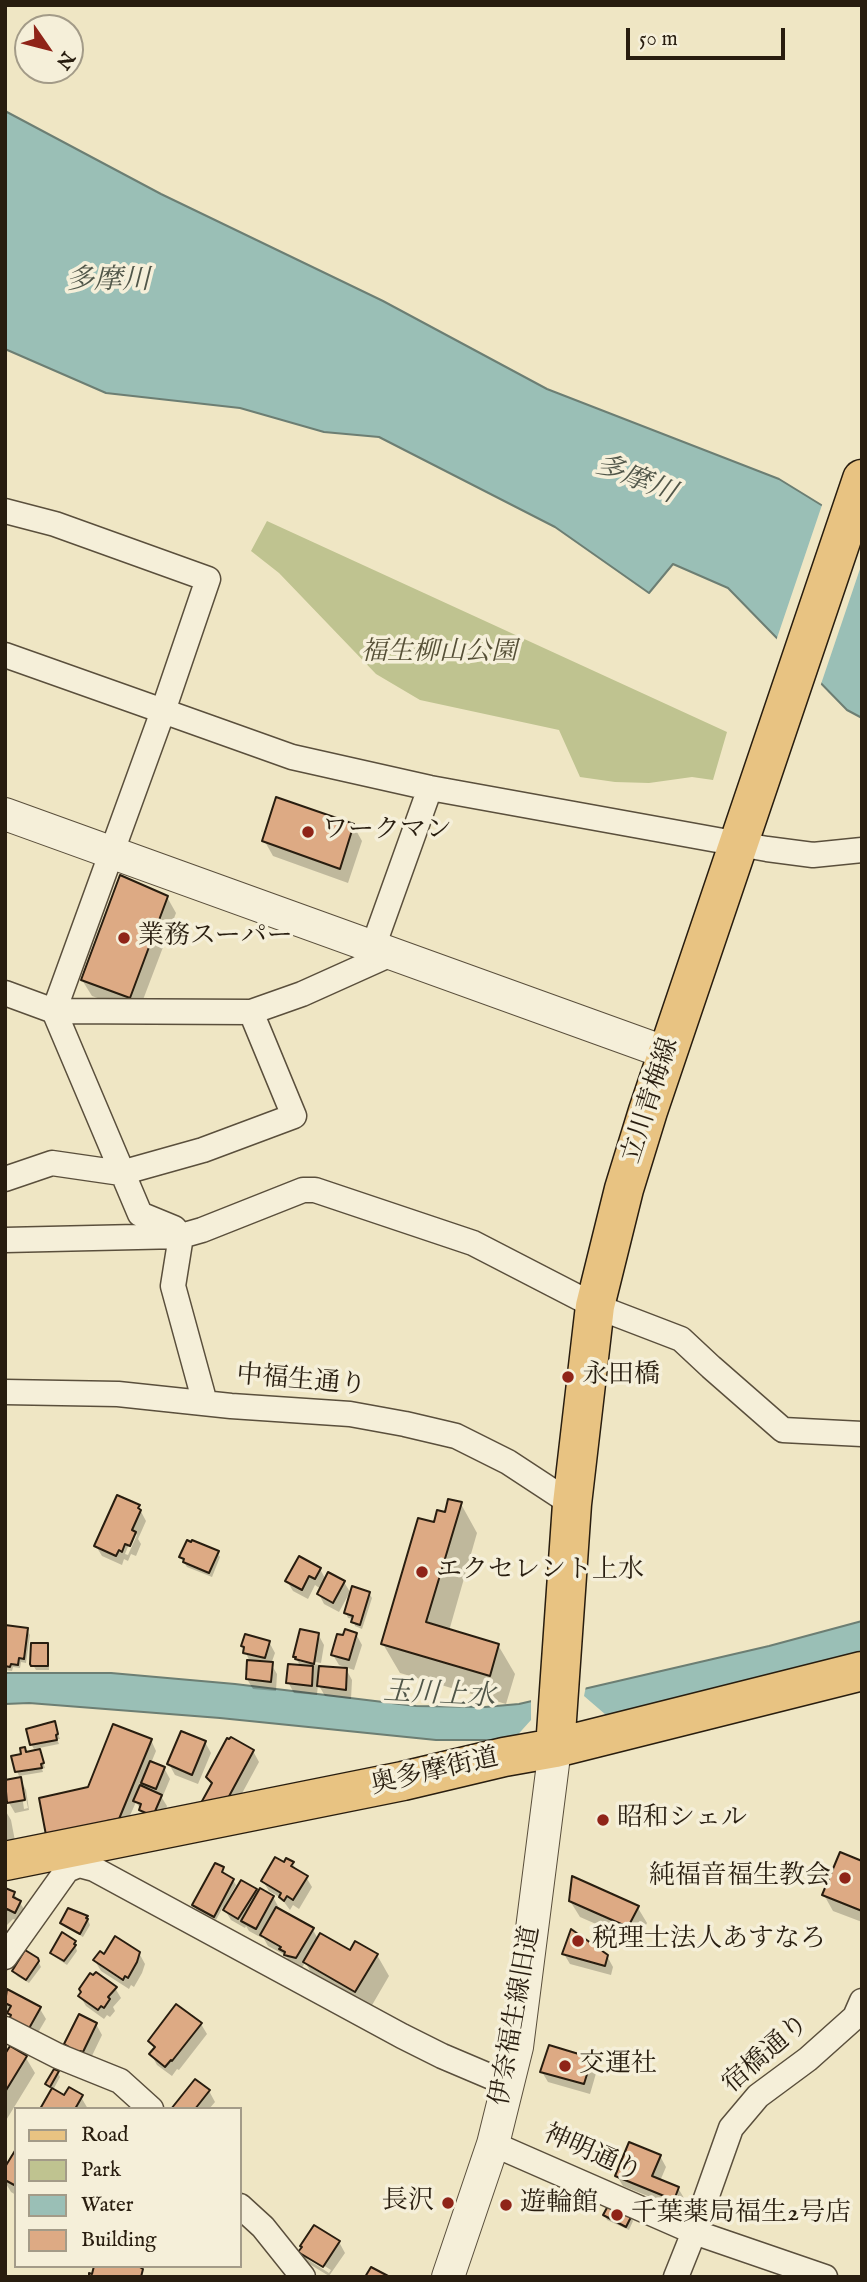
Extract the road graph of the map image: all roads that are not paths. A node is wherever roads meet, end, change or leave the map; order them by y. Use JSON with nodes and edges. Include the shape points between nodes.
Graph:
{"nodes":[{"id":1,"x":862,"y":479,"type":"edge"},
{"id":2,"x":5,"y":510,"type":"edge"},
{"id":3,"x":5,"y":655,"type":"edge"},
{"id":4,"x":163,"y":711,"type":"junction"},
{"id":5,"x":430,"y":788,"type":"junction"},
{"id":6,"x":5,"y":814,"type":"edge"},
{"id":7,"x":737,"y":845,"type":"junction"},
{"id":8,"x":862,"y":850,"type":"edge"},
{"id":9,"x":112,"y":852,"type":"junction"},
{"id":10,"x":382,"y":950,"type":"junction"},
{"id":11,"x":5,"y":993,"type":"edge"},
{"id":12,"x":54,"y":1011,"type":"junction"},
{"id":13,"x":251,"y":1012,"type":"junction"},
{"id":14,"x":667,"y":1053,"type":"junction"},
{"id":15,"x":121,"y":1173,"type":"junction"},
{"id":16,"x":5,"y":1179,"type":"edge"},
{"id":17,"x":181,"y":1236,"type":"junction"},
{"id":18,"x":5,"y":1240,"type":"edge"},
{"id":19,"x":595,"y":1306,"type":"junction"},
{"id":20,"x":5,"y":1392,"type":"edge"},
{"id":21,"x":205,"y":1403,"type":"junction"},
{"id":22,"x":862,"y":1434,"type":"edge"},
{"id":23,"x":572,"y":1504,"type":"junction"},
{"id":24,"x":862,"y":1671,"type":"edge"},
{"id":25,"x":555,"y":1743,"type":"junction"},
{"id":26,"x":78,"y":1856,"type":"junction"},
{"id":27,"x":5,"y":1861,"type":"edge"},
{"id":28,"x":5,"y":1957,"type":"edge"},
{"id":29,"x":862,"y":2001,"type":"edge"},
{"id":30,"x":5,"y":2029,"type":"edge"},
{"id":31,"x":508,"y":2084,"type":"junction"},
{"id":32,"x":149,"y":2107,"type":"edge"},
{"id":33,"x":493,"y":2144,"type":"junction"},
{"id":34,"x":242,"y":2208,"type":"edge"},
{"id":35,"x":694,"y":2232,"type":"junction"},
{"id":36,"x":303,"y":2277,"type":"edge"},
{"id":37,"x":449,"y":2277,"type":"edge"},
{"id":38,"x":676,"y":2277,"type":"edge"},
{"id":39,"x":825,"y":2277,"type":"edge"}],
"edges":[{"from":1,"to":7,"type":"main road","name":"立川青梅線"},
{"from":2,"to":4,"type":"street","via":[[208,579]]},
{"from":3,"to":4,"type":"street"},
{"from":4,"to":5,"type":"street","via":[[292,757]]},
{"from":4,"to":9,"type":"street"},
{"from":5,"to":7,"type":"street"},
{"from":5,"to":10,"type":"street"},
{"from":6,"to":9,"type":"street"},
{"from":7,"to":8,"type":"street","via":[[813,855]]},
{"from":7,"to":14,"type":"main road","name":"立川青梅線"},
{"from":9,"to":10,"type":"street"},
{"from":9,"to":12,"type":"street"},
{"from":10,"to":13,"type":"street","via":[[302,994]]},
{"from":10,"to":14,"type":"street"},
{"from":11,"to":12,"type":"street"},
{"from":12,"to":13,"type":"street"},
{"from":12,"to":15,"type":"street"},
{"from":13,"to":15,"type":"street","via":[[294,1116],[203,1150]]},
{"from":14,"to":19,"type":"main road","name":"立川青梅線","via":[[624,1189]]},
{"from":15,"to":16,"type":"street","via":[[52,1163]]},
{"from":15,"to":17,"type":"street","via":[[140,1214],[174,1228]]},
{"from":17,"to":18,"type":"street"},
{"from":17,"to":19,"type":"street","via":[[303,1190],[315,1190],[473,1243]]},
{"from":17,"to":21,"type":"street","via":[[173,1286]]},
{"from":19,"to":22,"type":"street","via":[[681,1339],[783,1430]]},
{"from":19,"to":23,"type":"main road","name":"立川青梅線"},
{"from":20,"to":21,"type":"street","name":"中福生通り","via":[[118,1394]]},
{"from":21,"to":23,"type":"street","name":"中福生通り","via":[[349,1414],[457,1436],[508,1462]]},
{"from":23,"to":25,"type":"main road","name":"立川青梅線"},
{"from":24,"to":25,"type":"main road","name":"奥多摩街道"},
{"from":25,"to":26,"type":"main road","name":"奥多摩街道"},
{"from":25,"to":31,"type":"street","name":"伊奈福生線旧道","via":[[517,2047]]},
{"from":26,"to":27,"type":"main road","name":"奥多摩街道"},
{"from":26,"to":28,"type":"street"},
{"from":26,"to":31,"type":"street","via":[[402,2036]]},
{"from":29,"to":35,"type":"street","name":"宿橋通り","via":[[855,2017],[758,2096],[732,2128]]},
{"from":30,"to":32,"type":"street","via":[[120,2081]]},
{"from":31,"to":33,"type":"street","name":"伊奈福生線旧道"},
{"from":33,"to":35,"type":"street","name":"神明通り"},
{"from":33,"to":37,"type":"street","name":"伊奈福生線旧道"},
{"from":34,"to":36,"type":"street"},
{"from":35,"to":38,"type":"street","name":"宿橋通り"},
{"from":35,"to":39,"type":"street","name":"神明通り"}]}
